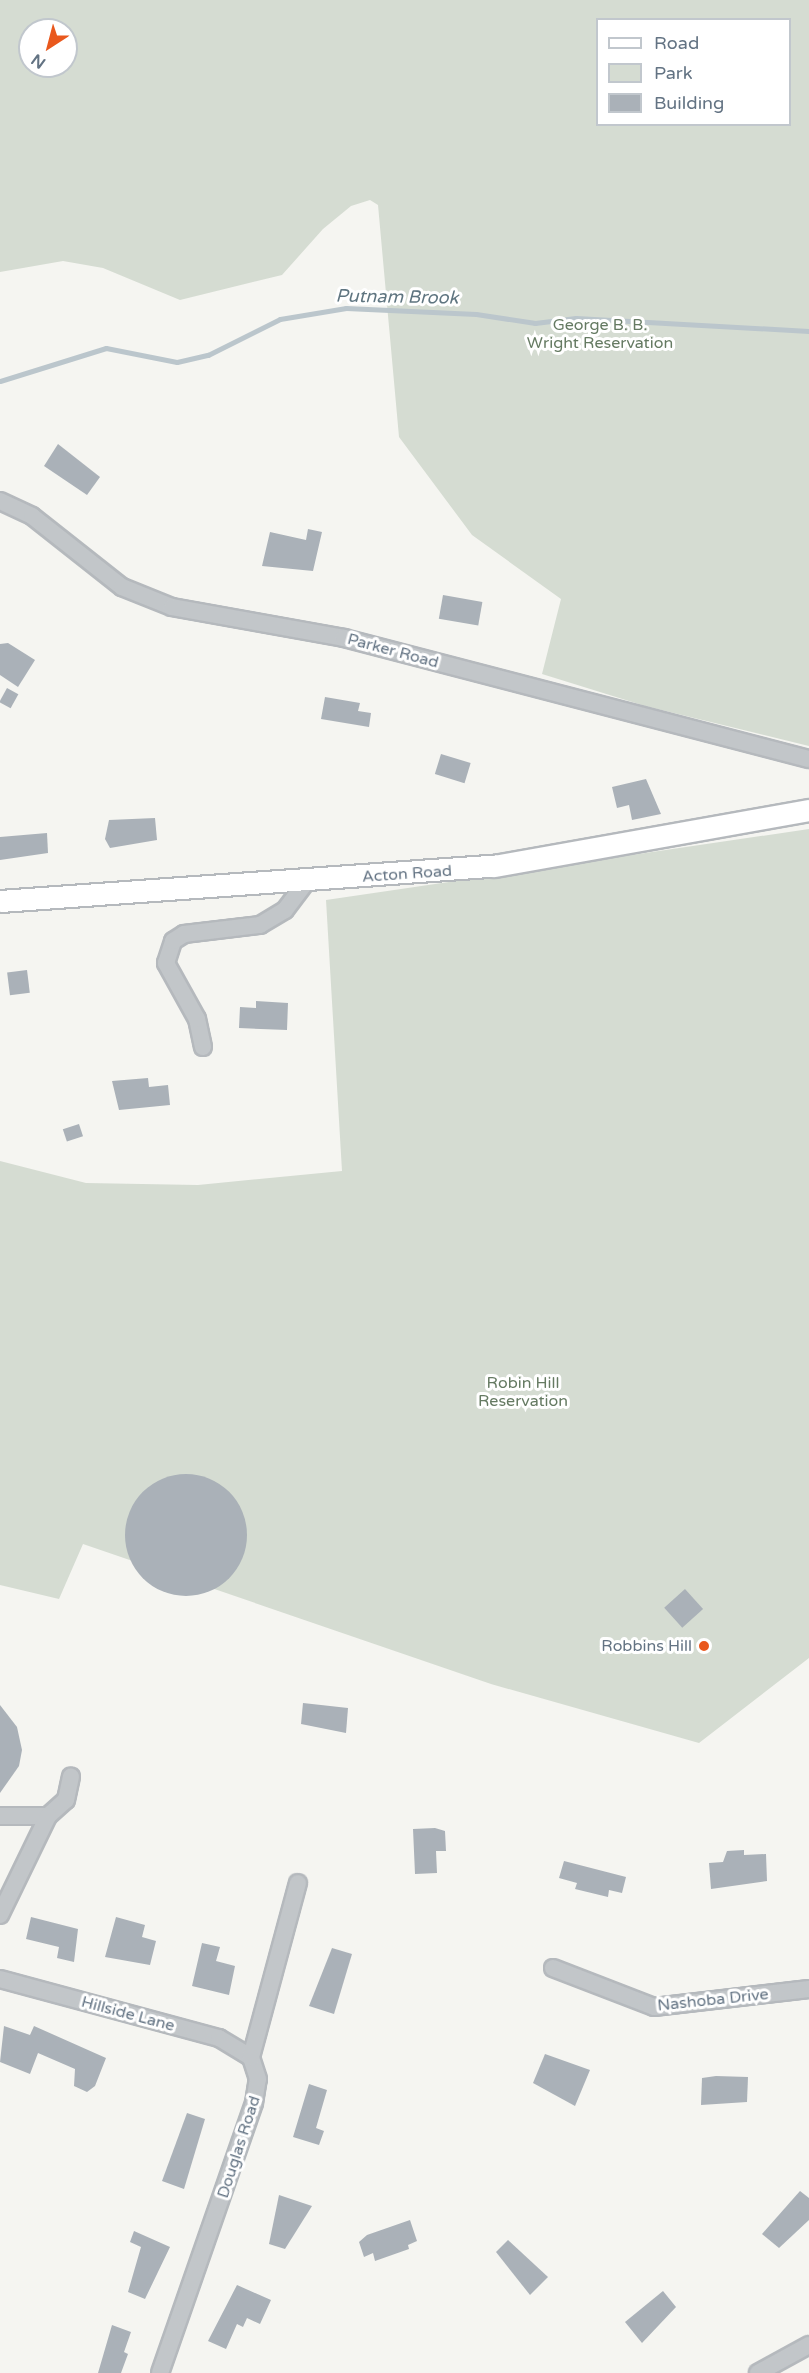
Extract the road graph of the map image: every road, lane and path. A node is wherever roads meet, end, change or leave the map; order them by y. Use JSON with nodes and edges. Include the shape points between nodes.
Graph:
{"nodes":[{"id":1,"x":0,"y":501,"type":"edge"},
{"id":2,"x":809,"y":759,"type":"edge"},
{"id":3,"x":809,"y":810,"type":"edge"},
{"id":4,"x":307,"y":881,"type":"junction"},
{"id":5,"x":0,"y":901,"type":"edge"},
{"id":6,"x":203,"y":1047,"type":"dead end"},
{"id":7,"x":71,"y":1777,"type":"dead end"},
{"id":8,"x":0,"y":1816,"type":"edge"},
{"id":9,"x":48,"y":1816,"type":"junction"},
{"id":10,"x":298,"y":1883,"type":"dead end"},
{"id":11,"x":0,"y":1915,"type":"edge"},
{"id":12,"x":553,"y":1968,"type":"dead end"},
{"id":13,"x":0,"y":1979,"type":"edge"},
{"id":14,"x":809,"y":1989,"type":"edge"},
{"id":15,"x":251,"y":2057,"type":"junction"},
{"id":16,"x":809,"y":2345,"type":"edge"},
{"id":17,"x":160,"y":2373,"type":"edge"},
{"id":18,"x":758,"y":2373,"type":"edge"}],
"edges":[{"from":1,"to":2,"type":"street","name":"Parker Road","via":[[32,516],[122,587],[172,607],[344,638]]},
{"from":3,"to":4,"type":"main road","name":"Acton Road","via":[[494,867]]},
{"from":4,"to":5,"type":"main road","name":"Acton Road"},
{"from":4,"to":6,"type":"street","via":[[285,910],[260,925],[184,934],[173,941],[166,963],[197,1019]]},
{"from":7,"to":9,"type":"street","via":[[66,1800]]},
{"from":8,"to":9,"type":"street"},
{"from":9,"to":11,"type":"street"},
{"from":10,"to":15,"type":"street","name":"Douglas Road"},
{"from":12,"to":14,"type":"street","name":"Nashoba Drive","via":[[654,2007]]},
{"from":13,"to":15,"type":"street","name":"Hillside Lane","via":[[219,2038]]},
{"from":15,"to":17,"type":"street","name":"Douglas Road","via":[[258,2079],[254,2103]]},
{"from":16,"to":18,"type":"street"}]}
